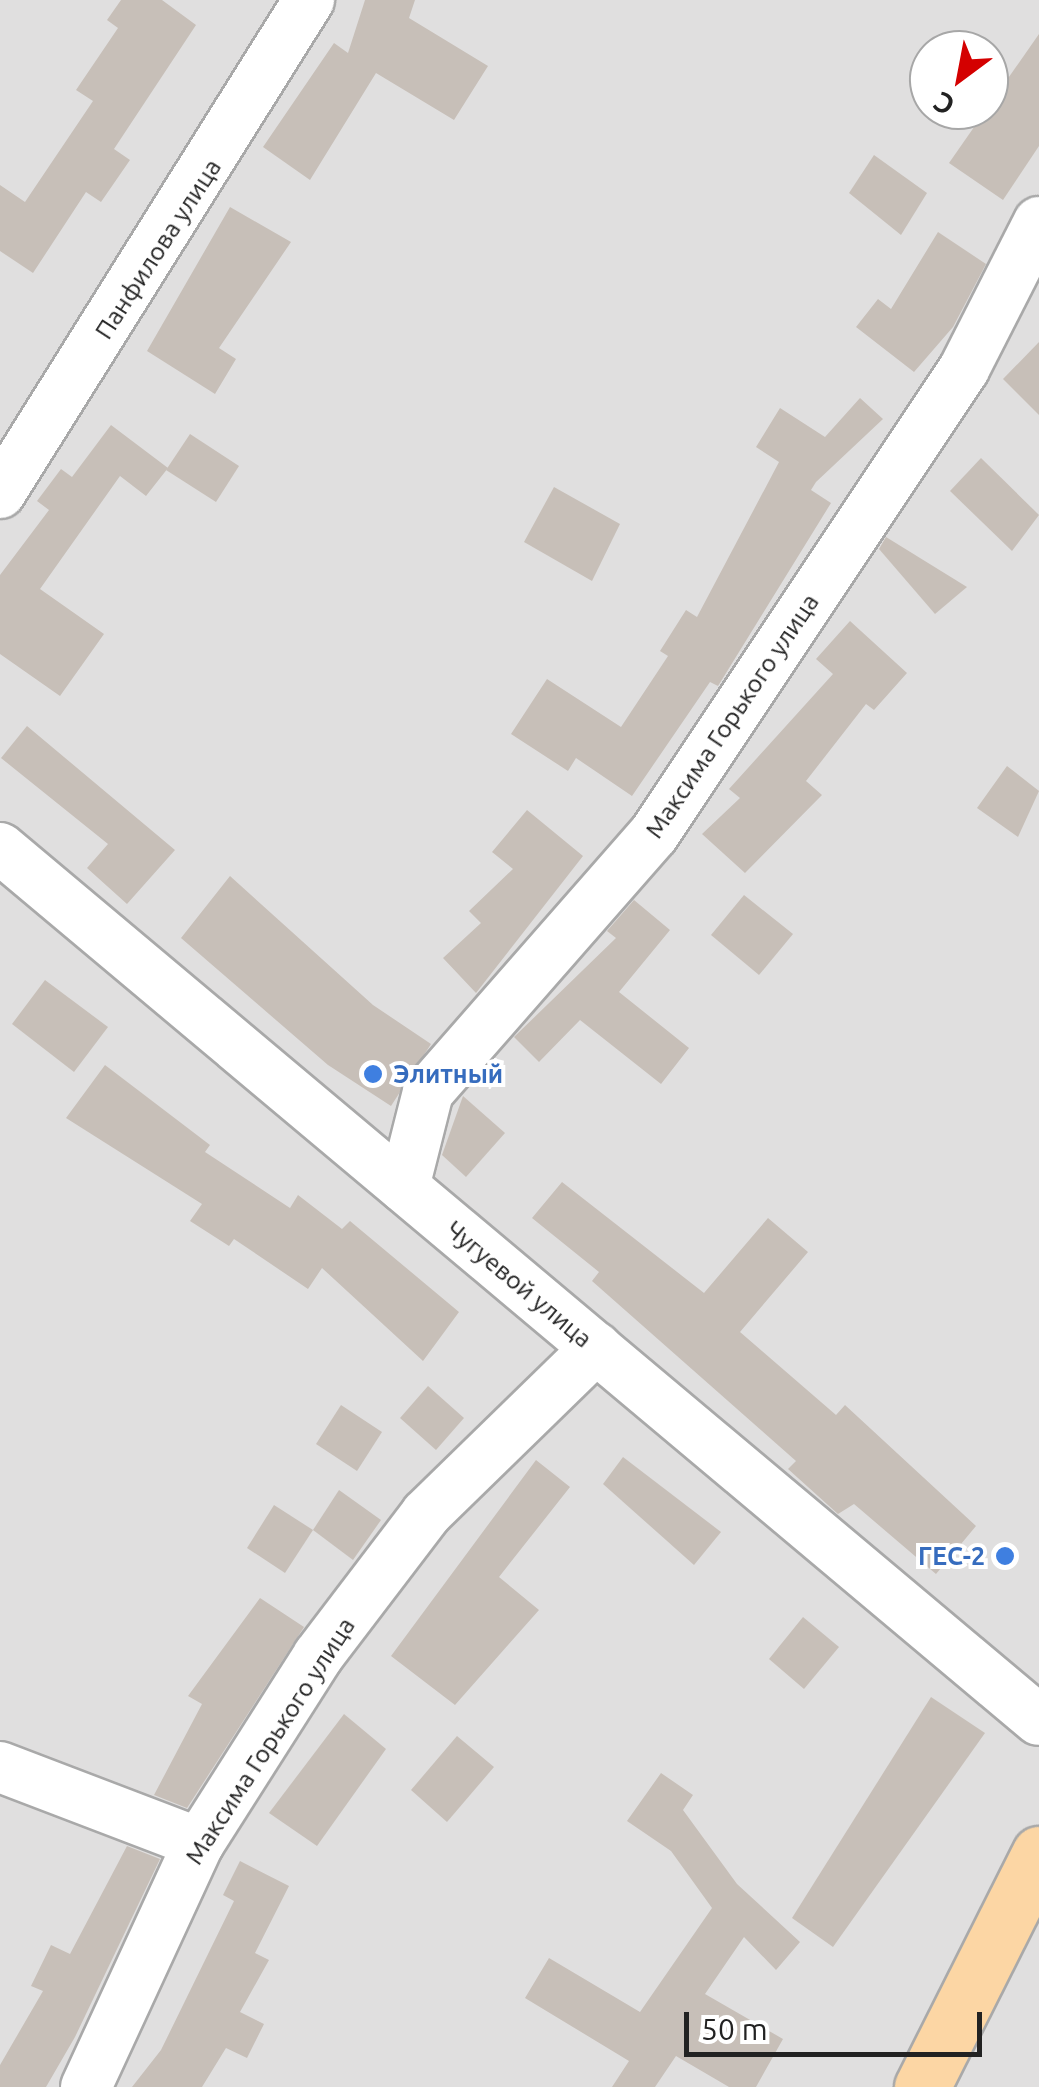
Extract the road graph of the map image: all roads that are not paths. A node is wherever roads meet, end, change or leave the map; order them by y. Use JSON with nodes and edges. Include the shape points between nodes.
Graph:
{"nodes":[{"id":1,"x":309,"y":0,"type":"edge"},
{"id":2,"x":1039,"y":222,"type":"edge"},
{"id":3,"x":0,"y":494,"type":"edge"},
{"id":4,"x":0,"y":848,"type":"edge"},
{"id":5,"x":404,"y":1188,"type":"junction"},
{"id":6,"x":596,"y":1348,"type":"junction"},
{"id":7,"x":1039,"y":1720,"type":"edge"},
{"id":8,"x":0,"y":1766,"type":"edge"},
{"id":9,"x":200,"y":1843,"type":"junction"},
{"id":10,"x":1039,"y":1854,"type":"edge"},
{"id":11,"x":86,"y":2087,"type":"edge"},
{"id":12,"x":922,"y":2087,"type":"edge"}],
"edges":[{"from":1,"to":3,"type":"street","name":"Панфилова улица"},
{"from":2,"to":5,"type":"street","name":"Максима Горького улица","via":[[964,369],[654,834],[428,1092]]},
{"from":4,"to":5,"type":"street","name":"Чугуевой улица"},
{"from":5,"to":6,"type":"street","name":"Чугуевой улица"},
{"from":6,"to":7,"type":"street","name":"Чугуевой улица"},
{"from":6,"to":9,"type":"street","name":"Максима Горького улица","via":[[426,1514],[318,1656]]},
{"from":8,"to":9,"type":"street"},
{"from":9,"to":11,"type":"street","name":"Максима Горького улица"},
{"from":10,"to":12,"type":"main road"}]}
